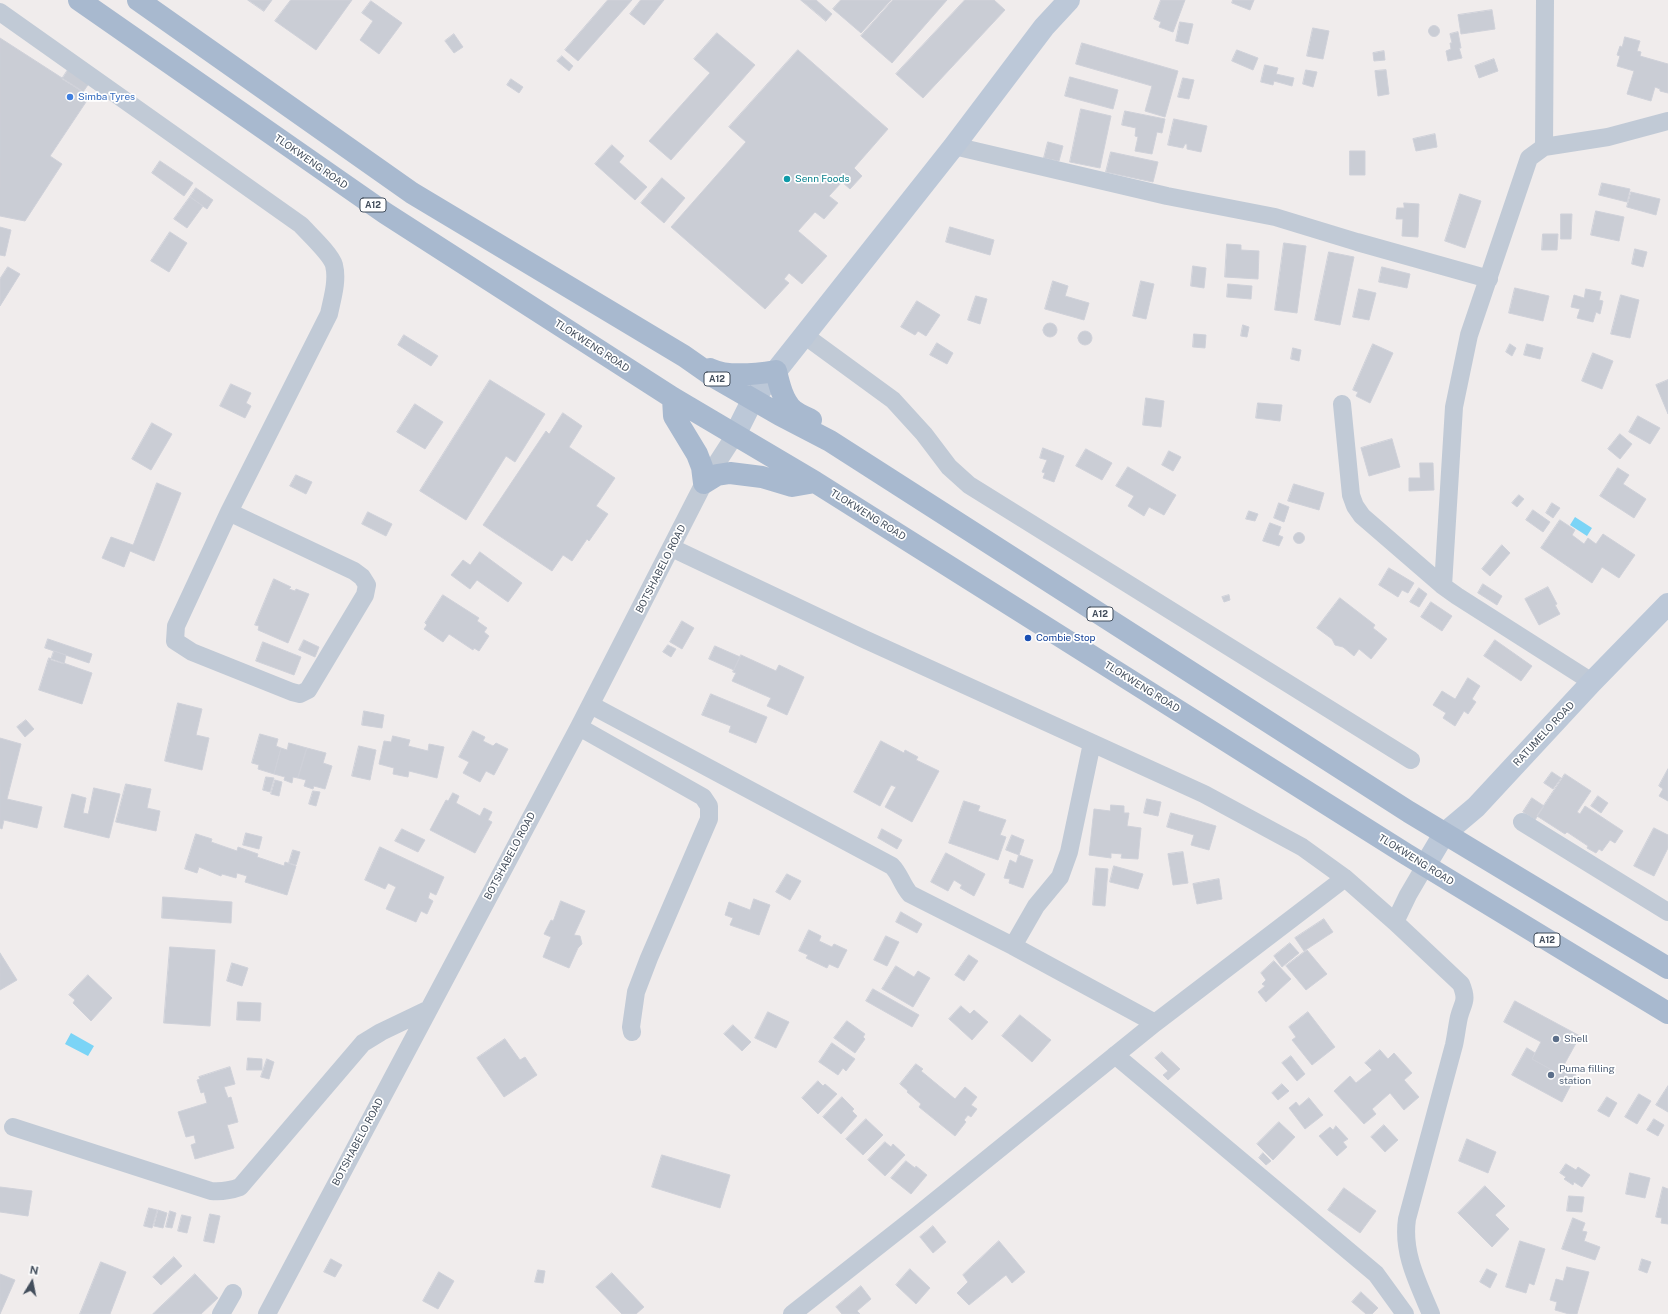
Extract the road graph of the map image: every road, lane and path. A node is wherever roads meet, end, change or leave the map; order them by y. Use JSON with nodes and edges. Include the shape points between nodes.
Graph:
{"nodes":[{"id":1,"x":79,"y":0,"type":"edge"},
{"id":2,"x":138,"y":0,"type":"edge"},
{"id":3,"x":1070,"y":0,"type":"edge"},
{"id":4,"x":1545,"y":0,"type":"edge"},
{"id":5,"x":0,"y":12,"type":"edge"},
{"id":6,"x":1668,"y":121,"type":"edge"},
{"id":7,"x":954,"y":146,"type":"junction"},
{"id":8,"x":1544,"y":147,"type":"junction"},
{"id":9,"x":1489,"y":279,"type":"junction"},
{"id":10,"x":804,"y":335,"type":"junction"},
{"id":11,"x":684,"y":356,"type":"junction"},
{"id":12,"x":776,"y":371,"type":"junction"},
{"id":13,"x":673,"y":398,"type":"junction"},
{"id":14,"x":753,"y":399,"type":"junction"},
{"id":15,"x":1342,"y":404,"type":"dead end"},
{"id":16,"x":735,"y":435,"type":"junction"},
{"id":17,"x":830,"y":441,"type":"junction"},
{"id":18,"x":815,"y":482,"type":"junction"},
{"id":19,"x":704,"y":483,"type":"junction"},
{"id":20,"x":229,"y":512,"type":"junction"},
{"id":21,"x":672,"y":548,"type":"junction"},
{"id":22,"x":1443,"y":586,"type":"junction"},
{"id":23,"x":1668,"y":604,"type":"edge"},
{"id":24,"x":1592,"y":682,"type":"junction"},
{"id":25,"x":591,"y":705,"type":"junction"},
{"id":26,"x":579,"y":727,"type":"junction"},
{"id":27,"x":1092,"y":743,"type":"junction"},
{"id":28,"x":1411,"y":760,"type":"dead end"},
{"id":29,"x":1522,"y":822,"type":"dead end"},
{"id":30,"x":1444,"y":834,"type":"junction"},
{"id":31,"x":1425,"y":866,"type":"junction"},
{"id":32,"x":1345,"y":878,"type":"junction"},
{"id":33,"x":1668,"y":912,"type":"edge"},
{"id":34,"x":1395,"y":922,"type":"junction"},
{"id":35,"x":1013,"y":946,"type":"junction"},
{"id":36,"x":1668,"y":968,"type":"edge"},
{"id":37,"x":429,"y":1010,"type":"junction"},
{"id":38,"x":1668,"y":1013,"type":"edge"},
{"id":39,"x":1155,"y":1023,"type":"junction"},
{"id":40,"x":632,"y":1032,"type":"dead end"},
{"id":41,"x":1115,"y":1055,"type":"junction"},
{"id":42,"x":13,"y":1128,"type":"dead end"},
{"id":43,"x":233,"y":1293,"type":"dead end"},
{"id":44,"x":221,"y":1314,"type":"edge"},
{"id":45,"x":267,"y":1314,"type":"edge"},
{"id":46,"x":792,"y":1314,"type":"edge"},
{"id":47,"x":1405,"y":1314,"type":"edge"},
{"id":48,"x":1431,"y":1314,"type":"edge"}],
"edges":[{"from":1,"to":13,"type":"main road","name":"TLOKWENG ROAD","number":"A12","via":[[385,213]]},
{"from":2,"to":11,"type":"main road","number":"A12","via":[[412,193]]},
{"from":3,"to":7,"type":"street","name":"BOTSHABELO ROAD","via":[[1044,27]]},
{"from":4,"to":8,"type":"street"},
{"from":5,"to":20,"type":"street","via":[[301,225],[334,264],[334,289],[329,314]]},
{"from":6,"to":8,"type":"street","via":[[1608,138]]},
{"from":7,"to":9,"type":"street","via":[[1167,196],[1275,217]]},
{"from":7,"to":10,"type":"street","name":"BOTSHABELO ROAD"},
{"from":8,"to":9,"type":"street","via":[[1529,158]]},
{"from":9,"to":22,"type":"street","via":[[1469,335],[1454,407]]},
{"from":10,"to":12,"type":"street","name":"BOTSHABELO ROAD"},
{"from":10,"to":28,"type":"street","via":[[893,400],[949,467],[969,485]]},
{"from":11,"to":12,"type":"main road","via":[[717,372],[755,374]]},
{"from":11,"to":14,"type":"main road","number":"A12"},
{"from":12,"to":14,"type":"street","name":"BOTSHABELO ROAD"},
{"from":12,"to":17,"type":"main road","via":[[779,385],[794,410],[816,423]]},
{"from":13,"to":16,"type":"main road","name":"TLOKWENG ROAD","number":"A12"},
{"from":13,"to":19,"type":"main road","via":[[674,416],[697,454]]},
{"from":14,"to":16,"type":"street","name":"BOTSHABELO ROAD"},
{"from":14,"to":17,"type":"main road","number":"A12"},
{"from":15,"to":22,"type":"street","via":[[1351,495],[1355,506],[1362,516]]},
{"from":16,"to":18,"type":"main road","name":"TLOKWENG ROAD","number":"A12"},
{"from":16,"to":19,"type":"street","name":"BOTSHABELO ROAD"},
{"from":17,"to":30,"type":"main road","number":"A12"},
{"from":18,"to":19,"type":"main road","via":[[792,486],[762,477],[730,472],[717,475]]},
{"from":18,"to":31,"type":"main road","name":"TLOKWENG ROAD","number":"A12"},
{"from":19,"to":21,"type":"street","name":"BOTSHABELO ROAD"},
{"from":20,"to":20,"type":"street","via":[[176,626],[175,641],[192,652],[300,694],[308,690],[365,595],[367,585],[354,571]]},
{"from":21,"to":25,"type":"street","name":"BOTSHABELO ROAD"},
{"from":21,"to":27,"type":"street"},
{"from":22,"to":24,"type":"street"},
{"from":23,"to":24,"type":"street","name":"RATUMELO ROAD"},
{"from":24,"to":30,"type":"street","name":"RATUMELO ROAD","via":[[1476,807]]},
{"from":25,"to":26,"type":"street","name":"BOTSHABELO ROAD"},
{"from":25,"to":35,"type":"street","via":[[892,866],[897,870],[902,884],[910,894]]},
{"from":26,"to":37,"type":"street","name":"BOTSHABELO ROAD"},
{"from":26,"to":40,"type":"street","via":[[703,797],[709,806],[709,819],[636,992],[630,1027]]},
{"from":27,"to":32,"type":"street","via":[[1204,794],[1302,847]]},
{"from":27,"to":35,"type":"street","via":[[1065,865],[1060,877],[1036,906]]},
{"from":29,"to":33,"type":"street"},
{"from":30,"to":31,"type":"street","name":"RATUMELO ROAD"},
{"from":30,"to":36,"type":"main road","number":"A12"},
{"from":31,"to":34,"type":"street"},
{"from":31,"to":38,"type":"main road","name":"TLOKWENG ROAD","number":"A12"},
{"from":32,"to":34,"type":"street"},
{"from":32,"to":39,"type":"street"},
{"from":34,"to":48,"type":"street","via":[[1461,984],[1464,992],[1465,1003],[1459,1016],[1454,1045],[1406,1230],[1411,1266]]},
{"from":35,"to":39,"type":"street"},
{"from":37,"to":42,"type":"street","via":[[380,1032],[363,1043],[240,1187],[230,1191],[211,1191]]},
{"from":37,"to":45,"type":"street","name":"BOTSHABELO ROAD"},
{"from":39,"to":41,"type":"street"},
{"from":41,"to":46,"type":"street"},
{"from":41,"to":47,"type":"street","via":[[1376,1274]]},
{"from":43,"to":44,"type":"street"}]}
